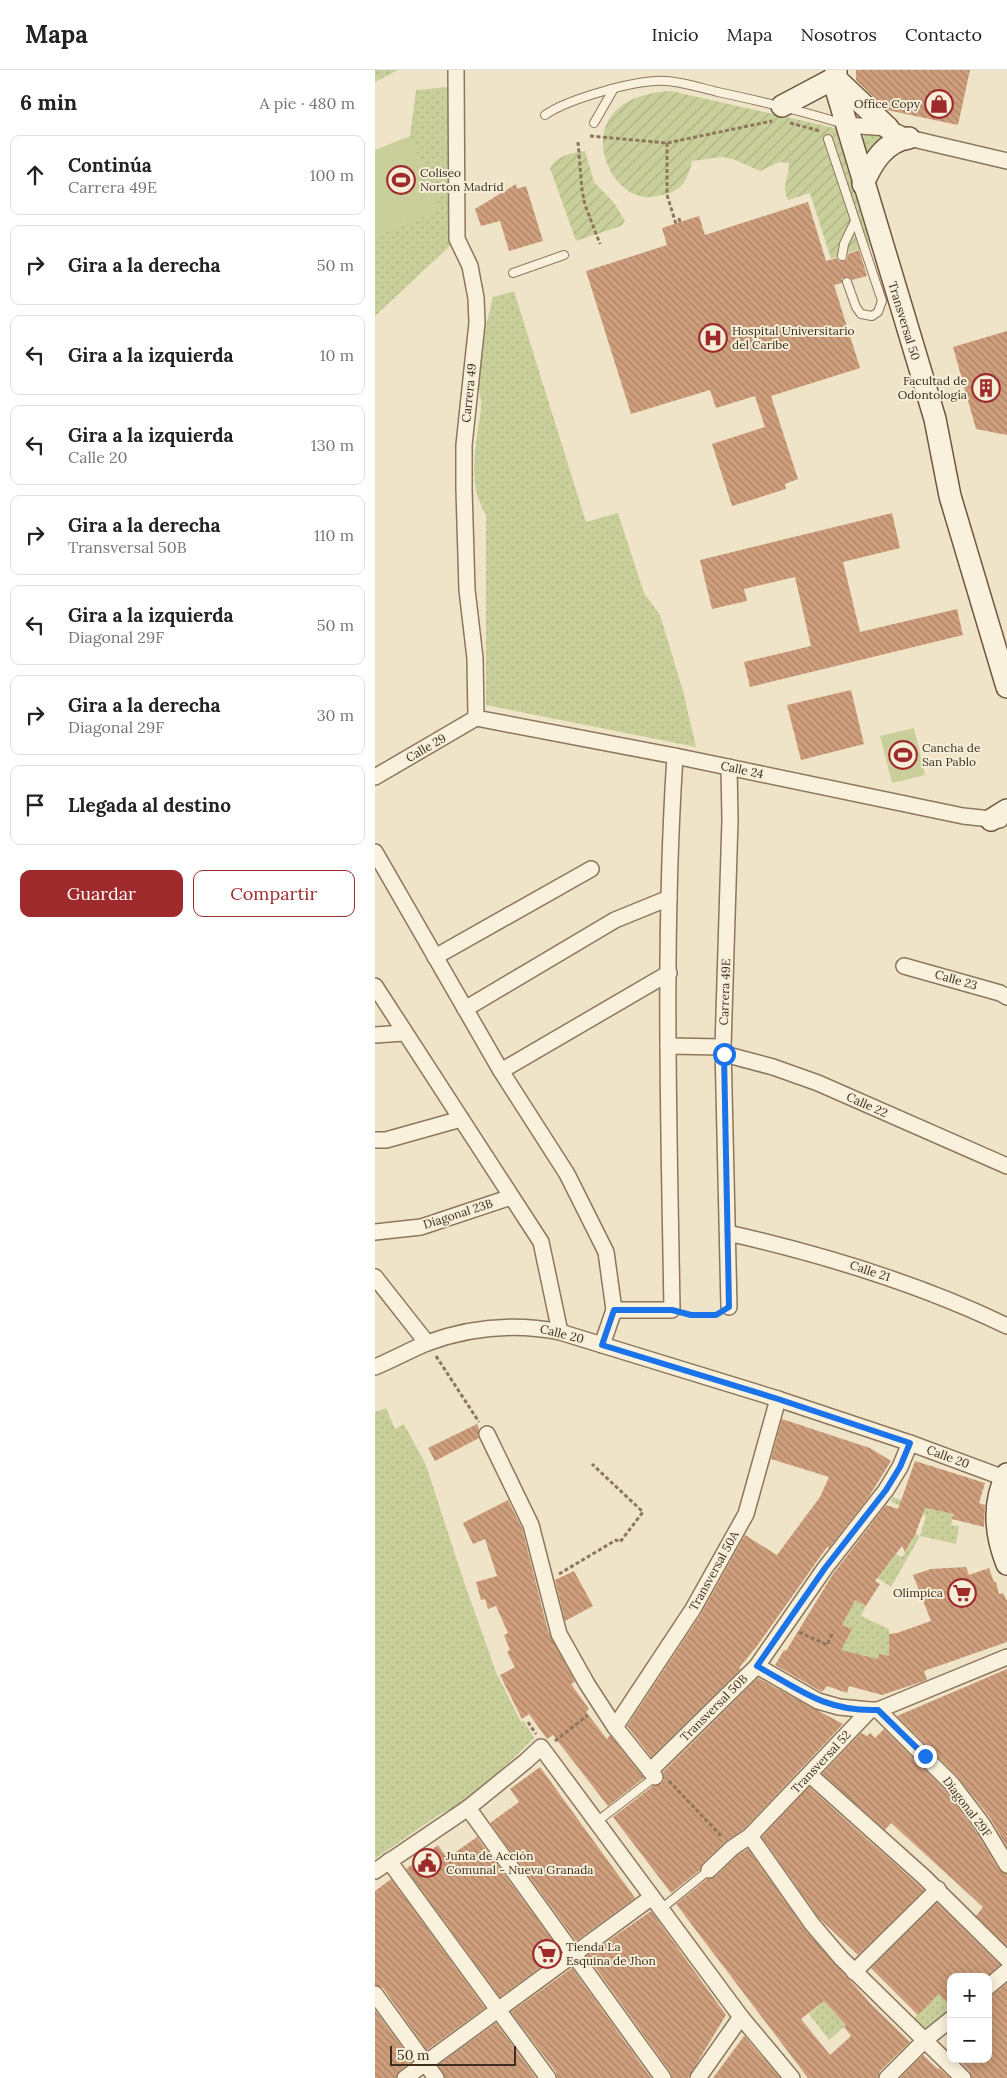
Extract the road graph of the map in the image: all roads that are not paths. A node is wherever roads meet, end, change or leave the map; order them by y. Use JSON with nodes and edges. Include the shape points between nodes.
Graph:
{"nodes":[{"id":1,"x":456,"y":70,"type":"edge"},
{"id":2,"x":835,"y":74,"type":"edge"},
{"id":3,"x":613,"y":90,"type":"junction"},
{"id":4,"x":545,"y":115,"type":"dead end"},
{"id":5,"x":781,"y":116,"type":"junction"},
{"id":6,"x":594,"y":123,"type":"dead end"},
{"id":7,"x":845,"y":125,"type":"junction"},
{"id":8,"x":888,"y":128,"type":"junction"},
{"id":9,"x":909,"y":138,"type":"junction"},
{"id":10,"x":828,"y":139,"type":"dead end"},
{"id":11,"x":1007,"y":161,"type":"edge"},
{"id":12,"x":863,"y":184,"type":"junction"},
{"id":13,"x":855,"y":221,"type":"junction"},
{"id":14,"x":563,"y":255,"type":"dead end"},
{"id":15,"x":842,"y":256,"type":"dead end"},
{"id":16,"x":513,"y":273,"type":"dead end"},
{"id":17,"x":847,"y":282,"type":"dead end"},
{"id":18,"x":1007,"y":687,"type":"edge"},
{"id":19,"x":476,"y":718,"type":"junction"},
{"id":20,"x":675,"y":756,"type":"junction"},
{"id":21,"x":729,"y":767,"type":"junction"},
{"id":22,"x":375,"y":777,"type":"edge"},
{"id":23,"x":1002,"y":816,"type":"edge"},
{"id":24,"x":375,"y":852,"type":"edge"},
{"id":25,"x":591,"y":869,"type":"dead end"},
{"id":26,"x":669,"y":898,"type":"junction"},
{"id":27,"x":435,"y":957,"type":"junction"},
{"id":28,"x":904,"y":966,"type":"dead end"},
{"id":29,"x":669,"y":973,"type":"junction"},
{"id":30,"x":375,"y":986,"type":"edge"},
{"id":31,"x":1007,"y":997,"type":"edge"},
{"id":32,"x":465,"y":1008,"type":"junction"},
{"id":33,"x":405,"y":1033,"type":"junction"},
{"id":34,"x":375,"y":1035,"type":"edge"},
{"id":35,"x":668,"y":1046,"type":"junction"},
{"id":36,"x":723,"y":1051,"type":"junction"},
{"id":37,"x":501,"y":1071,"type":"junction"},
{"id":38,"x":461,"y":1119,"type":"junction"},
{"id":39,"x":375,"y":1140,"type":"edge"},
{"id":40,"x":1007,"y":1166,"type":"edge"},
{"id":41,"x":511,"y":1197,"type":"junction"},
{"id":42,"x":375,"y":1232,"type":"edge"},
{"id":43,"x":728,"y":1234,"type":"junction"},
{"id":44,"x":375,"y":1277,"type":"edge"},
{"id":45,"x":729,"y":1307,"type":"road end"},
{"id":46,"x":614,"y":1310,"type":"junction"},
{"id":47,"x":1007,"y":1326,"type":"edge"},
{"id":48,"x":560,"y":1332,"type":"junction"},
{"id":49,"x":427,"y":1343,"type":"junction"},
{"id":50,"x":602,"y":1345,"type":"junction"},
{"id":51,"x":375,"y":1367,"type":"edge"},
{"id":52,"x":778,"y":1399,"type":"junction"},
{"id":53,"x":487,"y":1434,"type":"road end"},
{"id":54,"x":910,"y":1443,"type":"junction"},
{"id":55,"x":1006,"y":1477,"type":"edge"},
{"id":56,"x":1007,"y":1564,"type":"edge"},
{"id":57,"x":1007,"y":1657,"type":"edge"},
{"id":58,"x":757,"y":1666,"type":"junction"},
{"id":59,"x":874,"y":1710,"type":"junction"},
{"id":60,"x":615,"y":1727,"type":"junction"},
{"id":61,"x":653,"y":1772,"type":"junction"},
{"id":62,"x":810,"y":1775,"type":"junction"},
{"id":63,"x":468,"y":1808,"type":"junction"},
{"id":64,"x":595,"y":1823,"type":"junction"},
{"id":65,"x":750,"y":1836,"type":"junction"},
{"id":66,"x":389,"y":1860,"type":"junction"},
{"id":67,"x":1007,"y":1865,"type":"edge"},
{"id":68,"x":709,"y":1870,"type":"joint"},
{"id":69,"x":375,"y":1871,"type":"edge"},
{"id":70,"x":938,"y":1889,"type":"junction"},
{"id":71,"x":656,"y":1903,"type":"junction"},
{"id":72,"x":573,"y":1955,"type":"junction"},
{"id":73,"x":1007,"y":1959,"type":"edge"},
{"id":74,"x":1007,"y":1971,"type":"edge"},
{"id":75,"x":854,"y":1972,"type":"junction"},
{"id":76,"x":992,"y":1984,"type":"edge"},
{"id":77,"x":375,"y":1994,"type":"edge"},
{"id":78,"x":497,"y":2010,"type":"junction"},
{"id":79,"x":741,"y":2017,"type":"junction"},
{"id":80,"x":947,"y":2022,"type":"edge"},
{"id":81,"x":925,"y":2040,"type":"junction"},
{"id":82,"x":425,"y":2063,"type":"junction"},
{"id":83,"x":405,"y":2078,"type":"edge"},
{"id":84,"x":436,"y":2078,"type":"edge"},
{"id":85,"x":548,"y":2078,"type":"edge"},
{"id":86,"x":663,"y":2078,"type":"edge"},
{"id":87,"x":697,"y":2078,"type":"edge"},
{"id":88,"x":792,"y":2078,"type":"edge"},
{"id":89,"x":887,"y":2078,"type":"edge"},
{"id":90,"x":963,"y":2078,"type":"edge"}],
"edges":[{"from":1,"to":19,"type":"street","name":"Carrera 49","via":[[457,239],[469,266],[477,323],[464,445],[467,590],[475,658]]},
{"from":2,"to":5,"type":"street"},
{"from":2,"to":7,"type":"street","name":"Transversal 50","via":[[835,89]]},
{"from":2,"to":8,"type":"street"},
{"from":3,"to":4,"type":"lane","via":[[563,105]]},
{"from":3,"to":5,"type":"lane","via":[[665,81]]},
{"from":3,"to":6,"type":"lane"},
{"from":5,"to":7,"type":"lane","via":[[824,118]]},
{"from":7,"to":8,"type":"street"},
{"from":7,"to":12,"type":"street","name":"Transversal 50"},
{"from":8,"to":9,"type":"street"},
{"from":9,"to":11,"type":"street"},
{"from":9,"to":12,"type":"street","via":[[887,148],[877,158]]},
{"from":10,"to":13,"type":"lane"},
{"from":12,"to":18,"type":"street","name":"Transversal 50","via":[[935,419],[950,496]]},
{"from":13,"to":15,"type":"lane","via":[[843,244]]},
{"from":13,"to":17,"type":"lane","via":[[881,301],[878,312],[872,316],[861,314]]},
{"from":14,"to":16,"type":"lane"},
{"from":19,"to":20,"type":"street","name":"Calle 24"},
{"from":19,"to":22,"type":"street","name":"Calle 29"},
{"from":20,"to":21,"type":"street","name":"Calle 24"},
{"from":20,"to":26,"type":"street"},
{"from":21,"to":23,"type":"street","name":"Calle 24","via":[[963,816]]},
{"from":21,"to":36,"type":"street","name":"Carrera 49E"},
{"from":24,"to":27,"type":"street"},
{"from":25,"to":27,"type":"street"},
{"from":26,"to":29,"type":"street"},
{"from":26,"to":32,"type":"street","via":[[615,920]]},
{"from":27,"to":32,"type":"street"},
{"from":28,"to":31,"type":"street","name":"Calle 23"},
{"from":29,"to":35,"type":"street"},
{"from":29,"to":37,"type":"street"},
{"from":30,"to":33,"type":"street"},
{"from":32,"to":37,"type":"street"},
{"from":33,"to":34,"type":"street"},
{"from":33,"to":38,"type":"street"},
{"from":35,"to":36,"type":"street","name":"Calle 22"},
{"from":35,"to":46,"type":"street","via":[[672,1310]]},
{"from":36,"to":40,"type":"street","name":"Calle 22","via":[[818,1083]]},
{"from":36,"to":43,"type":"street","name":"Carrera 49E"},
{"from":37,"to":46,"type":"street","via":[[567,1174],[606,1252]]},
{"from":38,"to":39,"type":"street","via":[[386,1140]]},
{"from":38,"to":41,"type":"street"},
{"from":41,"to":42,"type":"street","name":"Diagonal 23B","via":[[421,1227]]},
{"from":41,"to":48,"type":"street","via":[[541,1242]]},
{"from":43,"to":45,"type":"street","name":"Carrera 49E"},
{"from":43,"to":47,"type":"street","name":"Calle 21","via":[[874,1272],[956,1302]]},
{"from":44,"to":49,"type":"street"},
{"from":46,"to":50,"type":"street"},
{"from":48,"to":49,"type":"street","name":"Calle 20","via":[[537,1327],[481,1328]]},
{"from":48,"to":50,"type":"street","name":"Calle 20"},
{"from":49,"to":51,"type":"street","name":"Calle 20"},
{"from":50,"to":52,"type":"street","name":"Calle 20"},
{"from":52,"to":54,"type":"street","name":"Calle 20"},
{"from":52,"to":60,"type":"street","name":"Transversal 50A","via":[[746,1514],[693,1609]]},
{"from":53,"to":60,"type":"street","via":[[531,1525],[559,1634]]},
{"from":54,"to":55,"type":"street","name":"Calle 20"},
{"from":54,"to":58,"type":"street","name":"Transversal 50B","via":[[886,1490],[825,1568]]},
{"from":55,"to":56,"type":"street","via":[[997,1505],[996,1528]]},
{"from":57,"to":59,"type":"street","name":"Transversal 52"},
{"from":58,"to":59,"type":"street","via":[[819,1701],[839,1707]]},
{"from":58,"to":61,"type":"street","name":"Transversal 50B"},
{"from":59,"to":62,"type":"street","name":"Transversal 52"},
{"from":59,"to":67,"type":"street","name":"Diagonal 29F","via":[[952,1784],[983,1825]]},
{"from":60,"to":61,"type":"street"},
{"from":61,"to":64,"type":"lane","name":"Transversal 50B"},
{"from":62,"to":65,"type":"street","name":"Transversal 52"},
{"from":62,"to":70,"type":"street"},
{"from":63,"to":64,"type":"street","via":[[541,1747]]},
{"from":63,"to":66,"type":"street"},
{"from":63,"to":72,"type":"street"},
{"from":64,"to":71,"type":"street"},
{"from":65,"to":68,"type":"street","name":"Transversal 52"},
{"from":65,"to":75,"type":"street","via":[[812,1924]]},
{"from":66,"to":69,"type":"street"},
{"from":66,"to":78,"type":"street"},
{"from":68,"to":71,"type":"lane","name":"Transversal 52"},
{"from":70,"to":73,"type":"street"},
{"from":70,"to":75,"type":"street"},
{"from":71,"to":72,"type":"street","name":"Transversal 52"},
{"from":71,"to":79,"type":"street"},
{"from":72,"to":78,"type":"street","name":"Transversal 52"},
{"from":72,"to":86,"type":"street"},
{"from":74,"to":76,"type":"street"},
{"from":75,"to":81,"type":"street"},
{"from":77,"to":82,"type":"street"},
{"from":78,"to":82,"type":"street","name":"Transversal 52"},
{"from":78,"to":85,"type":"street"},
{"from":79,"to":87,"type":"street"},
{"from":79,"to":88,"type":"street"},
{"from":80,"to":81,"type":"street"},
{"from":81,"to":89,"type":"street"},
{"from":81,"to":90,"type":"street"},
{"from":82,"to":83,"type":"street","name":"Transversal 52"},
{"from":82,"to":84,"type":"street"}]}
